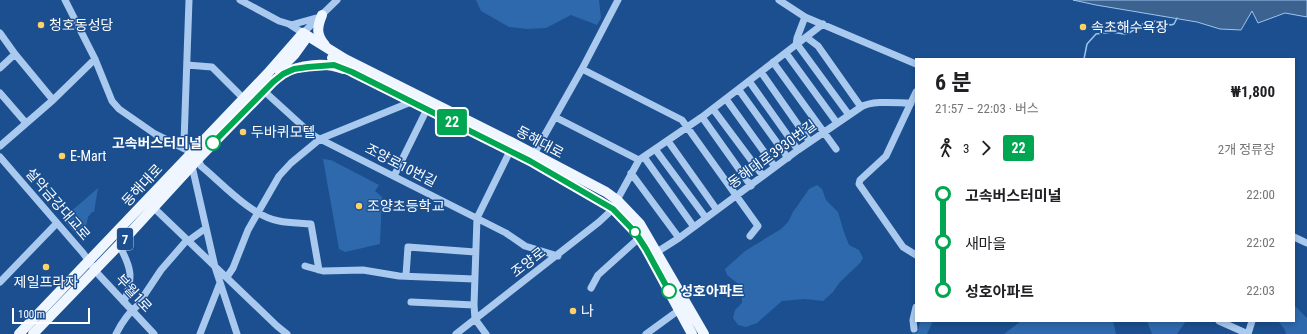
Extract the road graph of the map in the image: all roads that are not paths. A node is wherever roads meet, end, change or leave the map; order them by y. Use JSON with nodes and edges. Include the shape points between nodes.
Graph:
{"nodes":[{"id":1,"x":65,"y":0,"type":"edge"},
{"id":2,"x":189,"y":0,"type":"edge"},
{"id":3,"x":337,"y":0,"type":"edge"},
{"id":4,"x":618,"y":0,"type":"edge"},
{"id":5,"x":779,"y":0,"type":"edge"},
{"id":6,"x":244,"y":1,"type":"edge"},
{"id":7,"x":320,"y":17,"type":"junction"},
{"id":8,"x":805,"y":17,"type":"junction"},
{"id":9,"x":823,"y":24,"type":"junction"},
{"id":10,"x":288,"y":25,"type":"junction"},
{"id":11,"x":0,"y":33,"type":"edge"},
{"id":12,"x":304,"y":36,"type":"junction"},
{"id":13,"x":806,"y":37,"type":"junction"},
{"id":14,"x":797,"y":44,"type":"junction"},
{"id":15,"x":330,"y":49,"type":"junction"},
{"id":16,"x":786,"y":53,"type":"junction"},
{"id":17,"x":15,"y":54,"type":"junction"},
{"id":18,"x":95,"y":59,"type":"junction"},
{"id":19,"x":773,"y":62,"type":"junction"},
{"id":20,"x":915,"y":64,"type":"edge"},
{"id":21,"x":187,"y":65,"type":"junction"},
{"id":22,"x":0,"y":68,"type":"edge"},
{"id":23,"x":582,"y":69,"type":"junction"},
{"id":24,"x":352,"y":72,"type":"junction"},
{"id":25,"x":761,"y":72,"type":"junction"},
{"id":26,"x":749,"y":81,"type":"junction"},
{"id":27,"x":738,"y":90,"type":"junction"},
{"id":28,"x":264,"y":91,"type":"junction"},
{"id":29,"x":0,"y":93,"type":"edge"},
{"id":30,"x":915,"y":94,"type":"edge"},
{"id":31,"x":243,"y":98,"type":"junction"},
{"id":32,"x":726,"y":99,"type":"junction"},
{"id":33,"x":54,"y":100,"type":"junction"},
{"id":34,"x":411,"y":102,"type":"junction"},
{"id":35,"x":911,"y":103,"type":"junction"},
{"id":36,"x":861,"y":107,"type":"junction"},
{"id":37,"x":426,"y":109,"type":"junction"},
{"id":38,"x":713,"y":109,"type":"junction"},
{"id":39,"x":244,"y":111,"type":"junction"},
{"id":40,"x":849,"y":115,"type":"junction"},
{"id":41,"x":555,"y":117,"type":"junction"},
{"id":42,"x":702,"y":117,"type":"junction"},
{"id":43,"x":26,"y":123,"type":"junction"},
{"id":44,"x":838,"y":123,"type":"junction"},
{"id":45,"x":688,"y":126,"type":"junction"},
{"id":46,"x":824,"y":132,"type":"junction"},
{"id":47,"x":320,"y":139,"type":"junction"},
{"id":48,"x":668,"y":141,"type":"junction"},
{"id":49,"x":810,"y":142,"type":"junction"},
{"id":50,"x":0,"y":146,"type":"edge"},
{"id":51,"x":512,"y":147,"type":"junction"},
{"id":52,"x":655,"y":149,"type":"junction"},
{"id":53,"x":836,"y":149,"type":"dead end"},
{"id":54,"x":798,"y":150,"type":"junction"},
{"id":55,"x":534,"y":154,"type":"junction"},
{"id":56,"x":192,"y":156,"type":"junction"},
{"id":57,"x":0,"y":157,"type":"edge"},
{"id":58,"x":788,"y":158,"type":"junction"},
{"id":59,"x":642,"y":159,"type":"junction"},
{"id":60,"x":775,"y":167,"type":"junction"},
{"id":61,"x":631,"y":173,"type":"junction"},
{"id":62,"x":394,"y":176,"type":"junction"},
{"id":63,"x":763,"y":176,"type":"junction"},
{"id":64,"x":751,"y":186,"type":"junction"},
{"id":65,"x":737,"y":196,"type":"junction"},
{"id":66,"x":615,"y":204,"type":"junction"},
{"id":67,"x":154,"y":206,"type":"junction"},
{"id":68,"x":717,"y":210,"type":"junction"},
{"id":69,"x":258,"y":213,"type":"junction"},
{"id":70,"x":477,"y":218,"type":"junction"},
{"id":71,"x":706,"y":218,"type":"junction"},
{"id":72,"x":57,"y":223,"type":"junction"},
{"id":73,"x":694,"y":227,"type":"junction"},
{"id":74,"x":206,"y":228,"type":"junction"},
{"id":75,"x":750,"y":236,"type":"dead end"},
{"id":76,"x":1295,"y":237,"type":"edge"},
{"id":77,"x":639,"y":238,"type":"junction"},
{"id":78,"x":679,"y":238,"type":"junction"},
{"id":79,"x":188,"y":240,"type":"junction"},
{"id":80,"x":1307,"y":243,"type":"edge"},
{"id":81,"x":119,"y":245,"type":"junction"},
{"id":82,"x":475,"y":252,"type":"junction"},
{"id":83,"x":657,"y":252,"type":"junction"},
{"id":84,"x":915,"y":254,"type":"edge"},
{"id":85,"x":558,"y":256,"type":"junction"},
{"id":86,"x":92,"y":266,"type":"junction"},
{"id":87,"x":305,"y":266,"type":"dead end"},
{"id":88,"x":215,"y":267,"type":"junction"},
{"id":89,"x":319,"y":270,"type":"junction"},
{"id":90,"x":406,"y":275,"type":"junction"},
{"id":91,"x":227,"y":277,"type":"junction"},
{"id":92,"x":474,"y":279,"type":"junction"},
{"id":93,"x":0,"y":282,"type":"edge"},
{"id":94,"x":220,"y":282,"type":"junction"},
{"id":95,"x":591,"y":288,"type":"dead end"},
{"id":96,"x":124,"y":302,"type":"junction"},
{"id":97,"x":411,"y":302,"type":"dead end"},
{"id":98,"x":474,"y":305,"type":"junction"},
{"id":99,"x":132,"y":310,"type":"junction"},
{"id":100,"x":679,"y":310,"type":"junction"},
{"id":101,"x":915,"y":311,"type":"edge"},
{"id":102,"x":475,"y":320,"type":"junction"},
{"id":103,"x":1221,"y":322,"type":"edge"},
{"id":104,"x":1252,"y":322,"type":"edge"},
{"id":105,"x":914,"y":329,"type":"dead end"},
{"id":106,"x":19,"y":334,"type":"edge"},
{"id":107,"x":33,"y":334,"type":"edge"},
{"id":108,"x":116,"y":334,"type":"edge"},
{"id":109,"x":154,"y":334,"type":"edge"},
{"id":110,"x":200,"y":334,"type":"edge"},
{"id":111,"x":236,"y":334,"type":"edge"},
{"id":112,"x":287,"y":334,"type":"edge"},
{"id":113,"x":456,"y":334,"type":"edge"},
{"id":114,"x":486,"y":334,"type":"edge"},
{"id":115,"x":646,"y":334,"type":"edge"},
{"id":116,"x":692,"y":334,"type":"edge"},
{"id":117,"x":704,"y":334,"type":"edge"},
{"id":118,"x":1248,"y":334,"type":"edge"}],
"edges":[{"from":1,"to":18,"type":"street"},
{"from":2,"to":21,"type":"street"},
{"from":3,"to":7,"type":"street"},
{"from":4,"to":23,"type":"street"},
{"from":5,"to":8,"type":"street"},
{"from":6,"to":10,"type":"street"},
{"from":7,"to":10,"type":"street"},
{"from":7,"to":12,"type":"street"},
{"from":7,"to":15,"type":"main road","via":[[320,40]]},
{"from":8,"to":9,"type":"street"},
{"from":8,"to":14,"type":"street","via":[[796,38]]},
{"from":9,"to":13,"type":"street"},
{"from":9,"to":20,"type":"street"},
{"from":10,"to":12,"type":"street","via":[[287,28]]},
{"from":11,"to":17,"type":"street"},
{"from":12,"to":15,"type":"main road","name":"동해대로","number":"7"},
{"from":12,"to":24,"type":"main road","name":"동해대로","number":"7"},
{"from":12,"to":31,"type":"main road","name":"동해대로","number":"7"},
{"from":12,"to":39,"type":"main road","name":"동해대로","number":"7","via":[[294,55],[257,93]]},
{"from":13,"to":14,"type":"street"},
{"from":13,"to":36,"type":"street","via":[[818,46]]},
{"from":14,"to":16,"type":"street"},
{"from":14,"to":40,"type":"street"},
{"from":15,"to":51,"type":"main road","name":"동해대로","number":"7"},
{"from":16,"to":19,"type":"street"},
{"from":16,"to":44,"type":"street"},
{"from":17,"to":22,"type":"street"},
{"from":17,"to":33,"type":"street"},
{"from":18,"to":33,"type":"street"},
{"from":18,"to":56,"type":"street","via":[[112,101],[119,109]]},
{"from":19,"to":25,"type":"street"},
{"from":19,"to":46,"type":"street"},
{"from":21,"to":31,"type":"street","via":[[212,67]]},
{"from":21,"to":56,"type":"street","via":[[184,142]]},
{"from":23,"to":41,"type":"street"},
{"from":23,"to":45,"type":"street","via":[[682,120]]},
{"from":24,"to":28,"type":"main road","name":"동해대로","number":"7","via":[[334,65],[294,69],[283,74]]},
{"from":24,"to":34,"type":"main road","name":"동해대로","number":"7"},
{"from":25,"to":26,"type":"street"},
{"from":25,"to":49,"type":"street"},
{"from":26,"to":27,"type":"street"},
{"from":26,"to":54,"type":"street"},
{"from":27,"to":32,"type":"street"},
{"from":27,"to":58,"type":"street"},
{"from":28,"to":39,"type":"main road","name":"동해대로","number":"7"},
{"from":28,"to":47,"type":"street","name":"조양로10번길"},
{"from":29,"to":43,"type":"street"},
{"from":30,"to":35,"type":"street"},
{"from":31,"to":56,"type":"main road","name":"동해대로","number":"7"},
{"from":32,"to":38,"type":"street"},
{"from":32,"to":60,"type":"street"},
{"from":33,"to":43,"type":"street"},
{"from":34,"to":37,"type":"main road","name":"동해대로","number":"7"},
{"from":34,"to":47,"type":"street"},
{"from":35,"to":36,"type":"street","name":"동해대로3930번길","via":[[875,103]]},
{"from":35,"to":84,"type":"street","via":[[886,156],[860,180],[859,184],[903,247]]},
{"from":36,"to":40,"type":"street","name":"동해대로3930번길"},
{"from":37,"to":51,"type":"main road","name":"동해대로","number":"7"},
{"from":37,"to":62,"type":"street"},
{"from":38,"to":42,"type":"street"},
{"from":38,"to":63,"type":"street"},
{"from":39,"to":56,"type":"main road","name":"동해대로","number":"7"},
{"from":40,"to":44,"type":"street","name":"동해대로3930번길"},
{"from":41,"to":55,"type":"street"},
{"from":41,"to":59,"type":"street"},
{"from":42,"to":45,"type":"street"},
{"from":42,"to":64,"type":"street"},
{"from":43,"to":50,"type":"street"},
{"from":44,"to":46,"type":"street","name":"동해대로3930번길"},
{"from":45,"to":48,"type":"street"},
{"from":45,"to":65,"type":"street"},
{"from":46,"to":49,"type":"street","name":"동해대로3930번길"},
{"from":46,"to":53,"type":"street"},
{"from":47,"to":62,"type":"street","name":"조양로10번길"},
{"from":47,"to":69,"type":"street","via":[[291,162],[279,176]]},
{"from":48,"to":52,"type":"street"},
{"from":48,"to":68,"type":"street"},
{"from":49,"to":54,"type":"street","name":"동해대로3930번길"},
{"from":51,"to":55,"type":"main road","name":"동해대로","number":"7"},
{"from":51,"to":66,"type":"main road","name":"동해대로","number":"7","via":[[530,161]]},
{"from":51,"to":70,"type":"street"},
{"from":52,"to":59,"type":"street"},
{"from":52,"to":71,"type":"street"},
{"from":54,"to":58,"type":"street","name":"동해대로3930번길"},
{"from":55,"to":66,"type":"main road","name":"동해대로","number":"7","via":[[606,192]]},
{"from":56,"to":67,"type":"main road","name":"동해대로","number":"7"},
{"from":56,"to":69,"type":"street","via":[[241,201]]},
{"from":56,"to":74,"type":"street"},
{"from":56,"to":86,"type":"main road","name":"동해대로","number":"7","via":[[185,160]]},
{"from":57,"to":72,"type":"street","name":"설악금강대교로"},
{"from":58,"to":60,"type":"street","name":"동해대로3930번길"},
{"from":59,"to":61,"type":"street","name":"조양로"},
{"from":59,"to":73,"type":"street"},
{"from":60,"to":63,"type":"street","name":"동해대로3930번길"},
{"from":61,"to":66,"type":"street","name":"조양로"},
{"from":61,"to":78,"type":"street"},
{"from":62,"to":70,"type":"street","name":"조양로10번길"},
{"from":63,"to":64,"type":"street","name":"동해대로3930번길"},
{"from":64,"to":65,"type":"street","name":"동해대로3930번길"},
{"from":65,"to":68,"type":"street","name":"동해대로3930번길"},
{"from":65,"to":75,"type":"street","via":[[758,226]]},
{"from":66,"to":77,"type":"main road","name":"동해대로","number":"7"},
{"from":66,"to":83,"type":"main road","name":"동해대로","number":"7","via":[[640,224]]},
{"from":66,"to":85,"type":"street","name":"조양로","via":[[599,222]]},
{"from":67,"to":79,"type":"street"},
{"from":67,"to":81,"type":"main road","name":"동해대로","number":"7"},
{"from":68,"to":71,"type":"street","name":"동해대로3930번길"},
{"from":69,"to":89,"type":"street","via":[[278,221],[311,224]]},
{"from":69,"to":91,"type":"street"},
{"from":70,"to":82,"type":"street"},
{"from":70,"to":85,"type":"street","name":"조양로10번길","via":[[526,246]]},
{"from":71,"to":73,"type":"street","name":"동해대로3930번길"},
{"from":72,"to":86,"type":"street","name":"설악금강대교로"},
{"from":72,"to":93,"type":"street"},
{"from":73,"to":78,"type":"street","name":"동해대로3930번길"},
{"from":74,"to":79,"type":"street"},
{"from":74,"to":88,"type":"street"},
{"from":76,"to":80,"type":"street"},
{"from":77,"to":95,"type":"street","via":[[598,275]]},
{"from":77,"to":100,"type":"main road","name":"동해대로","number":"7"},
{"from":78,"to":83,"type":"street","name":"동해대로3930번길"},
{"from":79,"to":88,"type":"street"},
{"from":79,"to":99,"type":"street","via":[[161,270]]},
{"from":81,"to":86,"type":"main road","name":"동해대로","number":"7"},
{"from":81,"to":96,"type":"street","via":[[130,271]]},
{"from":82,"to":90,"type":"street","via":[[408,247]]},
{"from":82,"to":92,"type":"street"},
{"from":83,"to":117,"type":"main road","name":"동해대로","number":"7"},
{"from":85,"to":102,"type":"street","name":"조양로"},
{"from":86,"to":96,"type":"street","name":"부월1로"},
{"from":86,"to":106,"type":"main road","name":"동해대로","number":"7"},
{"from":86,"to":107,"type":"main road","name":"동해대로","number":"7"},
{"from":87,"to":89,"type":"street"},
{"from":88,"to":91,"type":"street"},
{"from":88,"to":94,"type":"street"},
{"from":89,"to":90,"type":"street","via":[[363,270]]},
{"from":90,"to":92,"type":"street"},
{"from":91,"to":112,"type":"street"},
{"from":92,"to":98,"type":"street"},
{"from":94,"to":110,"type":"street"},
{"from":94,"to":111,"type":"street"},
{"from":96,"to":99,"type":"street","name":"부월1로"},
{"from":97,"to":98,"type":"street"},
{"from":98,"to":102,"type":"street"},
{"from":99,"to":108,"type":"street"},
{"from":99,"to":109,"type":"street","name":"부월1로"},
{"from":100,"to":115,"type":"street"},
{"from":100,"to":116,"type":"main road","name":"동해대로","number":"7"},
{"from":101,"to":105,"type":"street"},
{"from":102,"to":113,"type":"street","name":"조양로"},
{"from":102,"to":114,"type":"street"},
{"from":103,"to":118,"type":"street"},
{"from":104,"to":118,"type":"street"}]}
